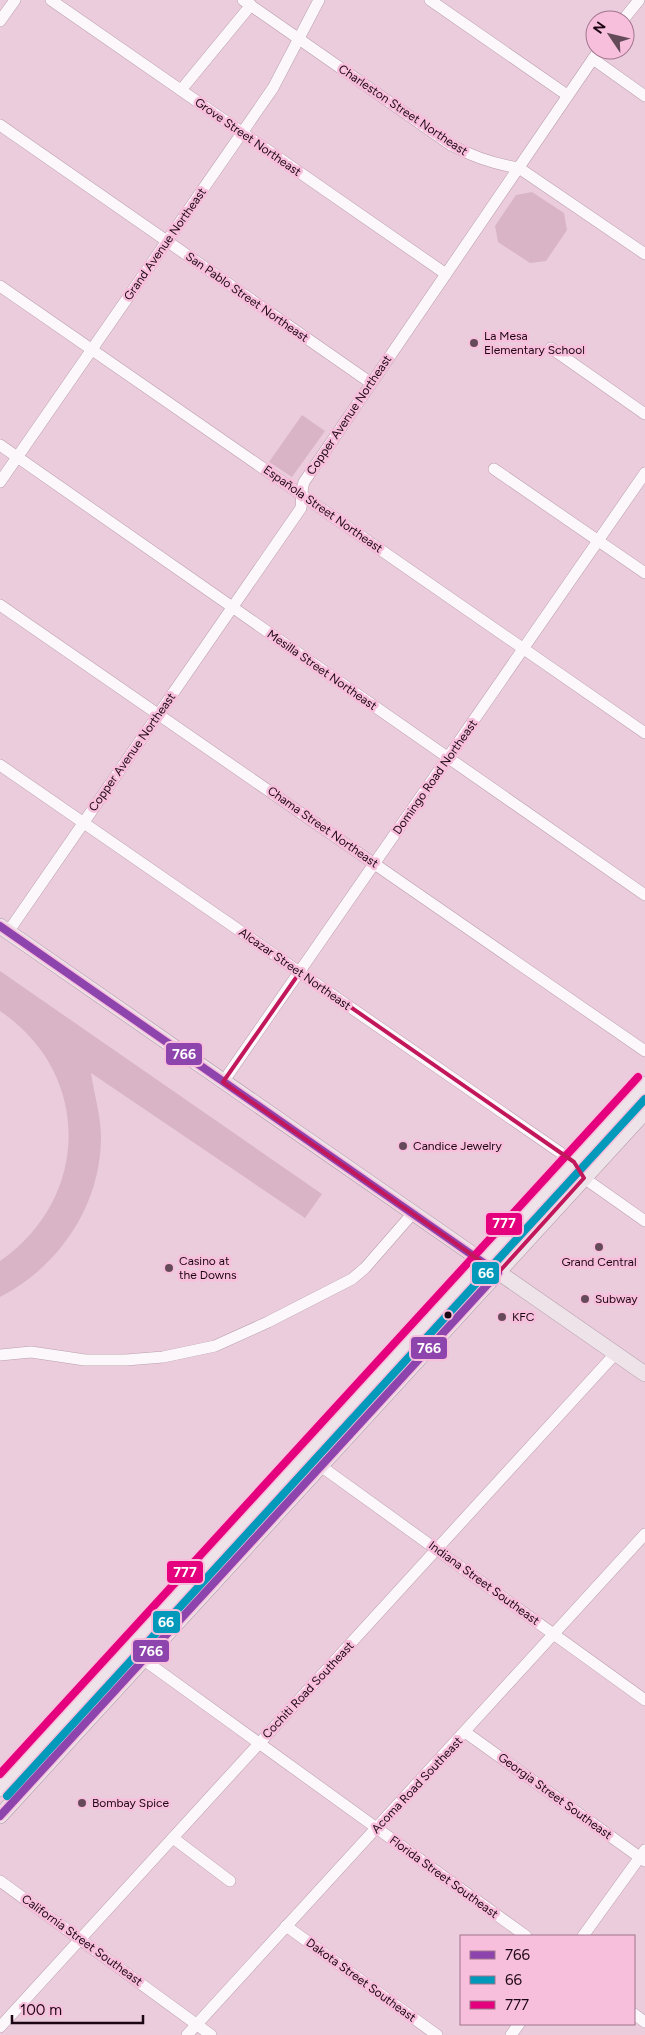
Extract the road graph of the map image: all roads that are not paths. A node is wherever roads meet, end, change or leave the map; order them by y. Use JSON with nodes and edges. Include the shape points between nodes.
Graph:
{"nodes":[{"id":1,"x":15,"y":0,"type":"edge"},
{"id":2,"x":51,"y":0,"type":"edge"},
{"id":3,"x":319,"y":0,"type":"edge"},
{"id":4,"x":430,"y":0,"type":"edge"},
{"id":5,"x":639,"y":0,"type":"edge"},
{"id":6,"x":247,"y":3,"type":"edge"},
{"id":7,"x":645,"y":5,"type":"edge"},
{"id":8,"x":631,"y":10,"type":"edge"},
{"id":9,"x":0,"y":21,"type":"edge"},
{"id":10,"x":299,"y":39,"type":"junction"},
{"id":11,"x":592,"y":60,"type":"edge"},
{"id":12,"x":603,"y":60,"type":"edge"},
{"id":13,"x":181,"y":90,"type":"junction"},
{"id":14,"x":567,"y":95,"type":"junction"},
{"id":15,"x":645,"y":96,"type":"edge"},
{"id":16,"x":0,"y":125,"type":"edge"},
{"id":17,"x":242,"y":134,"type":"junction"},
{"id":18,"x":519,"y":168,"type":"junction"},
{"id":19,"x":168,"y":242,"type":"junction"},
{"id":20,"x":645,"y":254,"type":"edge"},
{"id":21,"x":446,"y":274,"type":"junction"},
{"id":22,"x":0,"y":286,"type":"edge"},
{"id":23,"x":551,"y":348,"type":"dead end"},
{"id":24,"x":92,"y":350,"type":"junction"},
{"id":25,"x":371,"y":383,"type":"junction"},
{"id":26,"x":645,"y":414,"type":"edge"},
{"id":27,"x":0,"y":445,"type":"edge"},
{"id":28,"x":18,"y":457,"type":"junction"},
{"id":29,"x":494,"y":469,"type":"dead end"},
{"id":30,"x":645,"y":473,"type":"edge"},
{"id":31,"x":0,"y":482,"type":"edge"},
{"id":32,"x":301,"y":493,"type":"junction"},
{"id":33,"x":598,"y":541,"type":"junction"},
{"id":34,"x":645,"y":573,"type":"edge"},
{"id":35,"x":0,"y":605,"type":"edge"},
{"id":36,"x":233,"y":608,"type":"junction"},
{"id":37,"x":524,"y":648,"type":"junction"},
{"id":38,"x":158,"y":713,"type":"junction"},
{"id":39,"x":645,"y":733,"type":"edge"},
{"id":40,"x":448,"y":758,"type":"junction"},
{"id":41,"x":0,"y":765,"type":"edge"},
{"id":42,"x":83,"y":823,"type":"junction"},
{"id":43,"x":375,"y":864,"type":"junction"},
{"id":44,"x":645,"y":895,"type":"edge"},
{"id":45,"x":4,"y":929,"type":"edge"},
{"id":46,"x":300,"y":972,"type":"junction"},
{"id":47,"x":645,"y":1051,"type":"edge"},
{"id":48,"x":224,"y":1082,"type":"junction"},
{"id":49,"x":645,"y":1084,"type":"edge"},
{"id":50,"x":645,"y":1112,"type":"edge"},
{"id":51,"x":574,"y":1162,"type":"junction"},
{"id":52,"x":584,"y":1178,"type":"junction"},
{"id":53,"x":413,"y":1213,"type":"junction"},
{"id":54,"x":645,"y":1221,"type":"edge"},
{"id":55,"x":484,"y":1262,"type":"junction"},
{"id":56,"x":498,"y":1273,"type":"junction"},
{"id":57,"x":615,"y":1354,"type":"junction"},
{"id":58,"x":0,"y":1355,"type":"edge"},
{"id":59,"x":645,"y":1374,"type":"edge"},
{"id":60,"x":322,"y":1467,"type":"junction"},
{"id":61,"x":644,"y":1536,"type":"edge"},
{"id":62,"x":437,"y":1549,"type":"junction"},
{"id":63,"x":554,"y":1633,"type":"junction"},
{"id":64,"x":144,"y":1660,"type":"junction"},
{"id":65,"x":645,"y":1700,"type":"edge"},
{"id":66,"x":465,"y":1732,"type":"junction"},
{"id":67,"x":259,"y":1743,"type":"junction"},
{"id":68,"x":0,"y":1789,"type":"edge"},
{"id":69,"x":0,"y":1816,"type":"edge"},
{"id":70,"x":377,"y":1828,"type":"junction"},
{"id":71,"x":173,"y":1838,"type":"junction"},
{"id":72,"x":643,"y":1856,"type":"edge"},
{"id":73,"x":0,"y":1881,"type":"edge"},
{"id":74,"x":230,"y":1881,"type":"dead end"},
{"id":75,"x":286,"y":1926,"type":"junction"},
{"id":76,"x":525,"y":1935,"type":"edge"},
{"id":77,"x":583,"y":1935,"type":"edge"},
{"id":78,"x":80,"y":1939,"type":"junction"},
{"id":79,"x":197,"y":2025,"type":"junction"},
{"id":80,"x":0,"y":2027,"type":"edge"},
{"id":81,"x":187,"y":2035,"type":"edge"},
{"id":82,"x":211,"y":2035,"type":"edge"},
{"id":83,"x":437,"y":2035,"type":"edge"}],
"edges":[{"from":1,"to":9,"type":"street"},
{"from":2,"to":13,"type":"street","name":"Grove Street Northeast"},
{"from":3,"to":10,"type":"street","name":"Grand Avenue Northeast"},
{"from":4,"to":14,"type":"street"},
{"from":5,"to":7,"type":"street"},
{"from":5,"to":8,"type":"street"},
{"from":6,"to":10,"type":"street","name":"Charleston Street Northeast"},
{"from":6,"to":13,"type":"street"},
{"from":10,"to":17,"type":"street","name":"Grand Avenue Northeast","via":[[273,88]]},
{"from":10,"to":18,"type":"street","name":"Charleston Street Northeast","via":[[451,145],[495,164]]},
{"from":11,"to":14,"type":"street","name":"Copper Avenue Northeast"},
{"from":12,"to":15,"type":"street"},
{"from":13,"to":17,"type":"street","name":"Grove Street Northeast"},
{"from":14,"to":18,"type":"street","name":"Copper Avenue Northeast"},
{"from":16,"to":19,"type":"street","name":"San Pablo Street Northeast"},
{"from":17,"to":19,"type":"street","name":"Grand Avenue Northeast"},
{"from":17,"to":21,"type":"street","name":"Grove Street Northeast"},
{"from":18,"to":20,"type":"street","name":"Charleston Street Northeast"},
{"from":18,"to":21,"type":"street","name":"Copper Avenue Northeast"},
{"from":19,"to":24,"type":"street","name":"Grand Avenue Northeast"},
{"from":19,"to":25,"type":"street","name":"San Pablo Street Northeast"},
{"from":21,"to":25,"type":"street","name":"Copper Avenue Northeast"},
{"from":22,"to":24,"type":"street","name":"Española Street Northeast"},
{"from":23,"to":26,"type":"street"},
{"from":24,"to":28,"type":"street","name":"Grand Avenue Northeast"},
{"from":24,"to":32,"type":"street","name":"Española Street Northeast"},
{"from":25,"to":32,"type":"street","name":"Copper Avenue Northeast","via":[[304,482]]},
{"from":27,"to":28,"type":"street","name":"Mesilla Street Northeast"},
{"from":28,"to":31,"type":"street","name":"Grand Avenue Northeast"},
{"from":28,"to":36,"type":"street","name":"Mesilla Street Northeast"},
{"from":29,"to":33,"type":"street"},
{"from":30,"to":33,"type":"street","name":"Domingo Road Northeast"},
{"from":32,"to":36,"type":"street","name":"Copper Avenue Northeast","via":[[301,508]]},
{"from":32,"to":37,"type":"street","name":"Española Street Northeast"},
{"from":33,"to":34,"type":"street"},
{"from":33,"to":37,"type":"street","name":"Domingo Road Northeast"},
{"from":35,"to":38,"type":"street","name":"Chama Street Northeast"},
{"from":36,"to":38,"type":"street","name":"Copper Avenue Northeast"},
{"from":36,"to":40,"type":"street","name":"Mesilla Street Northeast"},
{"from":37,"to":39,"type":"street","name":"Española Street Northeast"},
{"from":37,"to":40,"type":"street","name":"Domingo Road Northeast"},
{"from":38,"to":42,"type":"street","name":"Copper Avenue Northeast"},
{"from":38,"to":43,"type":"street","name":"Chama Street Northeast"},
{"from":40,"to":43,"type":"street","name":"Domingo Road Northeast"},
{"from":40,"to":44,"type":"street","name":"Mesilla Street Northeast"},
{"from":41,"to":42,"type":"street","name":"Alcazar Street Northeast"},
{"from":42,"to":45,"type":"street","name":"Copper Avenue Northeast"},
{"from":42,"to":46,"type":"street","name":"Alcazar Street Northeast"},
{"from":43,"to":46,"type":"street","name":"Domingo Road Northeast"},
{"from":43,"to":47,"type":"street","name":"Chama Street Northeast"},
{"from":45,"to":48,"type":"main road"},
{"from":46,"to":48,"type":"street","name":"Domingo Road Northeast"},
{"from":46,"to":51,"type":"street","name":"Alcazar Street Northeast"},
{"from":48,"to":53,"type":"main road"},
{"from":49,"to":51,"type":"main road"},
{"from":50,"to":52,"type":"main road"},
{"from":51,"to":52,"type":"street","name":"Alcazar Street Northeast"},
{"from":51,"to":55,"type":"main road"},
{"from":52,"to":54,"type":"street"},
{"from":52,"to":56,"type":"main road"},
{"from":53,"to":55,"type":"main road"},
{"from":53,"to":58,"type":"street","via":[[352,1279],[215,1346],[163,1357],[126,1360],[85,1360],[31,1352]]},
{"from":55,"to":56,"type":"main road"},
{"from":55,"to":68,"type":"main road"},
{"from":56,"to":57,"type":"main road"},
{"from":56,"to":60,"type":"main road"},
{"from":57,"to":59,"type":"main road"},
{"from":57,"to":62,"type":"street","name":"Cochiti Road Southeast"},
{"from":60,"to":62,"type":"street","name":"Indiana Street Southeast"},
{"from":60,"to":64,"type":"main road"},
{"from":61,"to":63,"type":"street","name":"Acoma Road Southeast"},
{"from":62,"to":63,"type":"street","name":"Indiana Street Southeast"},
{"from":62,"to":67,"type":"street","name":"Cochiti Road Southeast"},
{"from":63,"to":65,"type":"street","name":"Indiana Street Southeast"},
{"from":63,"to":66,"type":"street","name":"Acoma Road Southeast"},
{"from":64,"to":67,"type":"street","name":"Florida Street Southeast"},
{"from":64,"to":69,"type":"main road"},
{"from":66,"to":70,"type":"street","name":"Acoma Road Southeast"},
{"from":66,"to":72,"type":"street","name":"Georgia Street Southeast"},
{"from":67,"to":70,"type":"street","name":"Florida Street Southeast"},
{"from":67,"to":71,"type":"street","name":"Cochiti Road Southeast"},
{"from":70,"to":75,"type":"street","name":"Acoma Road Southeast"},
{"from":70,"to":76,"type":"street","name":"Florida Street Southeast"},
{"from":71,"to":74,"type":"street"},
{"from":71,"to":78,"type":"street","name":"Cochiti Road Southeast"},
{"from":72,"to":77,"type":"street"},
{"from":73,"to":78,"type":"street","name":"California Street Southeast"},
{"from":75,"to":79,"type":"street","name":"Acoma Road Southeast"},
{"from":75,"to":83,"type":"street","name":"Dakota Street Southeast"},
{"from":78,"to":79,"type":"street","name":"California Street Southeast"},
{"from":78,"to":80,"type":"street","name":"Cochiti Road Southeast"},
{"from":79,"to":81,"type":"street","name":"Acoma Road Southeast"},
{"from":79,"to":82,"type":"street","name":"California Street Southeast"}]}
